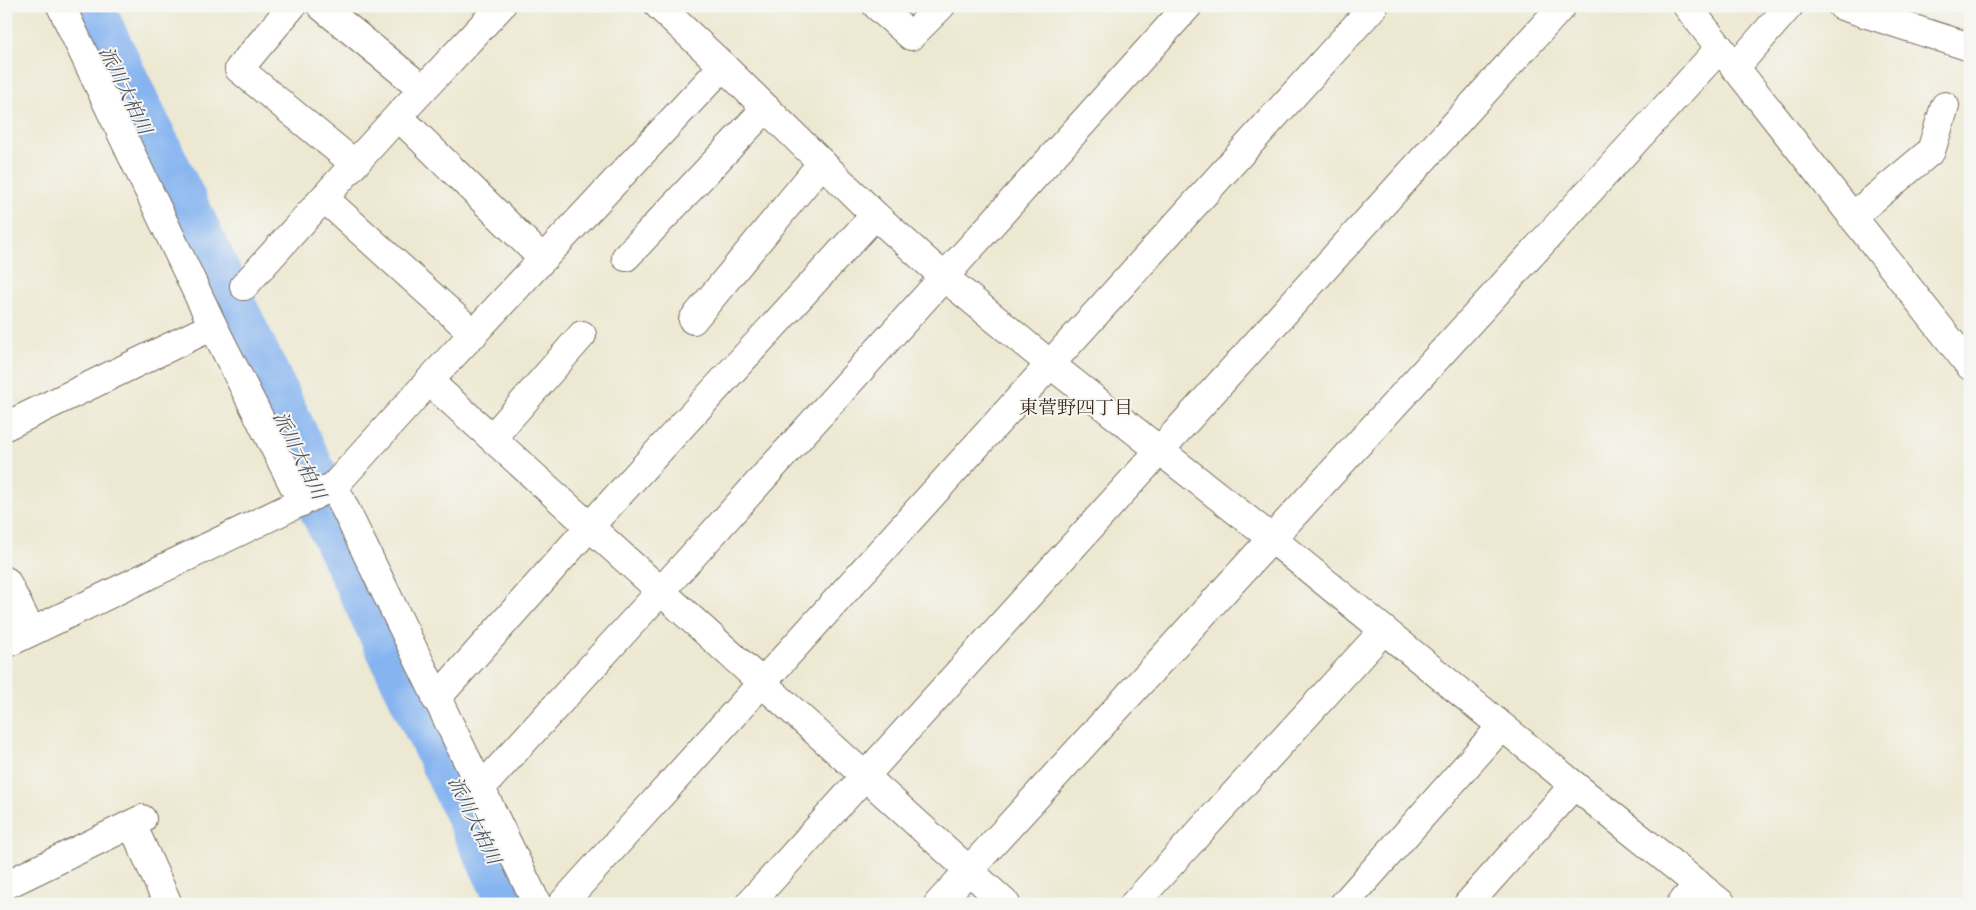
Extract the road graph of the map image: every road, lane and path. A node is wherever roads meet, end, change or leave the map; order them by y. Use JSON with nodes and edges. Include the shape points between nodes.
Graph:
{"nodes":[{"id":1,"x":61,"y":6,"type":"edge"},
{"id":2,"x":292,"y":6,"type":"edge"},
{"id":3,"x":321,"y":6,"type":"edge"},
{"id":4,"x":501,"y":6,"type":"edge"},
{"id":5,"x":660,"y":6,"type":"edge"},
{"id":6,"x":877,"y":6,"type":"edge"},
{"id":7,"x":941,"y":6,"type":"edge"},
{"id":8,"x":1188,"y":6,"type":"edge"},
{"id":9,"x":1374,"y":6,"type":"edge"},
{"id":10,"x":1562,"y":6,"type":"edge"},
{"id":11,"x":1789,"y":6,"type":"edge"},
{"id":12,"x":1842,"y":6,"type":"edge"},
{"id":13,"x":1688,"y":7,"type":"edge"},
{"id":14,"x":1970,"y":47,"type":"edge"},
{"id":15,"x":1727,"y":58,"type":"junction"},
{"id":16,"x":723,"y":66,"type":"junction"},
{"id":17,"x":423,"y":89,"type":"junction"},
{"id":18,"x":1946,"y":106,"type":"dead end"},
{"id":19,"x":766,"y":108,"type":"junction"},
{"id":20,"x":398,"y":116,"type":"junction"},
{"id":21,"x":822,"y":163,"type":"junction"},
{"id":22,"x":355,"y":164,"type":"junction"},
{"id":23,"x":324,"y":198,"type":"junction"},
{"id":24,"x":875,"y":216,"type":"junction"},
{"id":25,"x":1852,"y":217,"type":"junction"},
{"id":26,"x":626,"y":257,"type":"dead end"},
{"id":27,"x":543,"y":259,"type":"junction"},
{"id":28,"x":943,"y":276,"type":"junction"},
{"id":29,"x":244,"y":286,"type":"dead end"},
{"id":30,"x":693,"y":320,"type":"dead end"},
{"id":31,"x":213,"y":326,"type":"junction"},
{"id":32,"x":474,"y":334,"type":"junction"},
{"id":33,"x":582,"y":335,"type":"dead end"},
{"id":34,"x":1050,"y":364,"type":"junction"},
{"id":35,"x":1970,"y":366,"type":"edge"},
{"id":36,"x":429,"y":381,"type":"junction"},
{"id":37,"x":6,"y":426,"type":"edge"},
{"id":38,"x":492,"y":438,"type":"junction"},
{"id":39,"x":1159,"y":450,"type":"junction"},
{"id":40,"x":334,"y":486,"type":"junction"},
{"id":41,"x":301,"y":502,"type":"junction"},
{"id":42,"x":590,"y":526,"type":"junction"},
{"id":43,"x":1271,"y":538,"type":"junction"},
{"id":44,"x":6,"y":581,"type":"edge"},
{"id":45,"x":662,"y":591,"type":"junction"},
{"id":46,"x":1383,"y":631,"type":"junction"},
{"id":47,"x":31,"y":632,"type":"junction"},
{"id":48,"x":6,"y":644,"type":"edge"},
{"id":49,"x":762,"y":682,"type":"junction"},
{"id":50,"x":436,"y":699,"type":"junction"},
{"id":51,"x":1501,"y":726,"type":"junction"},
{"id":52,"x":865,"y":776,"type":"junction"},
{"id":53,"x":1574,"y":785,"type":"junction"},
{"id":54,"x":481,"y":788,"type":"junction"},
{"id":55,"x":969,"y":870,"type":"junction"},
{"id":56,"x":6,"y":885,"type":"edge"},
{"id":57,"x":1689,"y":894,"type":"edge"},
{"id":58,"x":168,"y":904,"type":"edge"},
{"id":59,"x":536,"y":904,"type":"edge"},
{"id":60,"x":562,"y":904,"type":"edge"},
{"id":61,"x":749,"y":904,"type":"edge"},
{"id":62,"x":938,"y":904,"type":"edge"},
{"id":63,"x":1006,"y":904,"type":"edge"},
{"id":64,"x":1134,"y":904,"type":"edge"},
{"id":65,"x":1344,"y":904,"type":"edge"},
{"id":66,"x":1468,"y":904,"type":"edge"},
{"id":67,"x":1722,"y":904,"type":"edge"}],
"edges":[{"from":1,"to":31,"type":"street"},
{"from":2,"to":22,"type":"street","via":[[240,69]]},
{"from":3,"to":17,"type":"street"},
{"from":4,"to":17,"type":"street"},
{"from":5,"to":16,"type":"street"},
{"from":6,"to":7,"type":"street","via":[[911,36]]},
{"from":8,"to":28,"type":"street"},
{"from":9,"to":34,"type":"street"},
{"from":10,"to":39,"type":"street"},
{"from":11,"to":15,"type":"street"},
{"from":12,"to":14,"type":"street"},
{"from":13,"to":15,"type":"street"},
{"from":15,"to":25,"type":"street"},
{"from":15,"to":43,"type":"street"},
{"from":16,"to":19,"type":"street"},
{"from":16,"to":27,"type":"street"},
{"from":17,"to":20,"type":"street"},
{"from":18,"to":25,"type":"street","via":[[1931,151]]},
{"from":19,"to":21,"type":"street"},
{"from":19,"to":26,"type":"street"},
{"from":20,"to":22,"type":"street"},
{"from":20,"to":27,"type":"street"},
{"from":21,"to":24,"type":"street"},
{"from":21,"to":30,"type":"street"},
{"from":22,"to":23,"type":"street"},
{"from":23,"to":29,"type":"street"},
{"from":23,"to":32,"type":"street"},
{"from":24,"to":28,"type":"street"},
{"from":24,"to":42,"type":"street"},
{"from":25,"to":35,"type":"street"},
{"from":27,"to":32,"type":"street"},
{"from":28,"to":34,"type":"street"},
{"from":28,"to":45,"type":"street"},
{"from":31,"to":37,"type":"street"},
{"from":31,"to":41,"type":"street"},
{"from":32,"to":36,"type":"street"},
{"from":33,"to":38,"type":"street"},
{"from":34,"to":39,"type":"street"},
{"from":34,"to":49,"type":"street"},
{"from":36,"to":38,"type":"street"},
{"from":36,"to":40,"type":"street"},
{"from":38,"to":42,"type":"street"},
{"from":39,"to":43,"type":"street"},
{"from":39,"to":52,"type":"street"},
{"from":40,"to":41,"type":"street"},
{"from":40,"to":50,"type":"street"},
{"from":41,"to":47,"type":"street"},
{"from":42,"to":45,"type":"street"},
{"from":42,"to":50,"type":"street"},
{"from":43,"to":46,"type":"street"},
{"from":43,"to":55,"type":"street"},
{"from":44,"to":47,"type":"street"},
{"from":45,"to":49,"type":"street"},
{"from":45,"to":54,"type":"street"},
{"from":46,"to":51,"type":"street"},
{"from":46,"to":64,"type":"street"},
{"from":47,"to":48,"type":"street"},
{"from":49,"to":52,"type":"street"},
{"from":49,"to":60,"type":"street"},
{"from":50,"to":54,"type":"street"},
{"from":51,"to":53,"type":"street"},
{"from":51,"to":65,"type":"street"},
{"from":52,"to":55,"type":"street"},
{"from":52,"to":61,"type":"street"},
{"from":53,"to":57,"type":"street"},
{"from":53,"to":66,"type":"street"},
{"from":54,"to":59,"type":"street"},
{"from":55,"to":62,"type":"street"},
{"from":55,"to":63,"type":"street"},
{"from":56,"to":58,"type":"street","via":[[137,822]]},
{"from":57,"to":67,"type":"street"}]}
